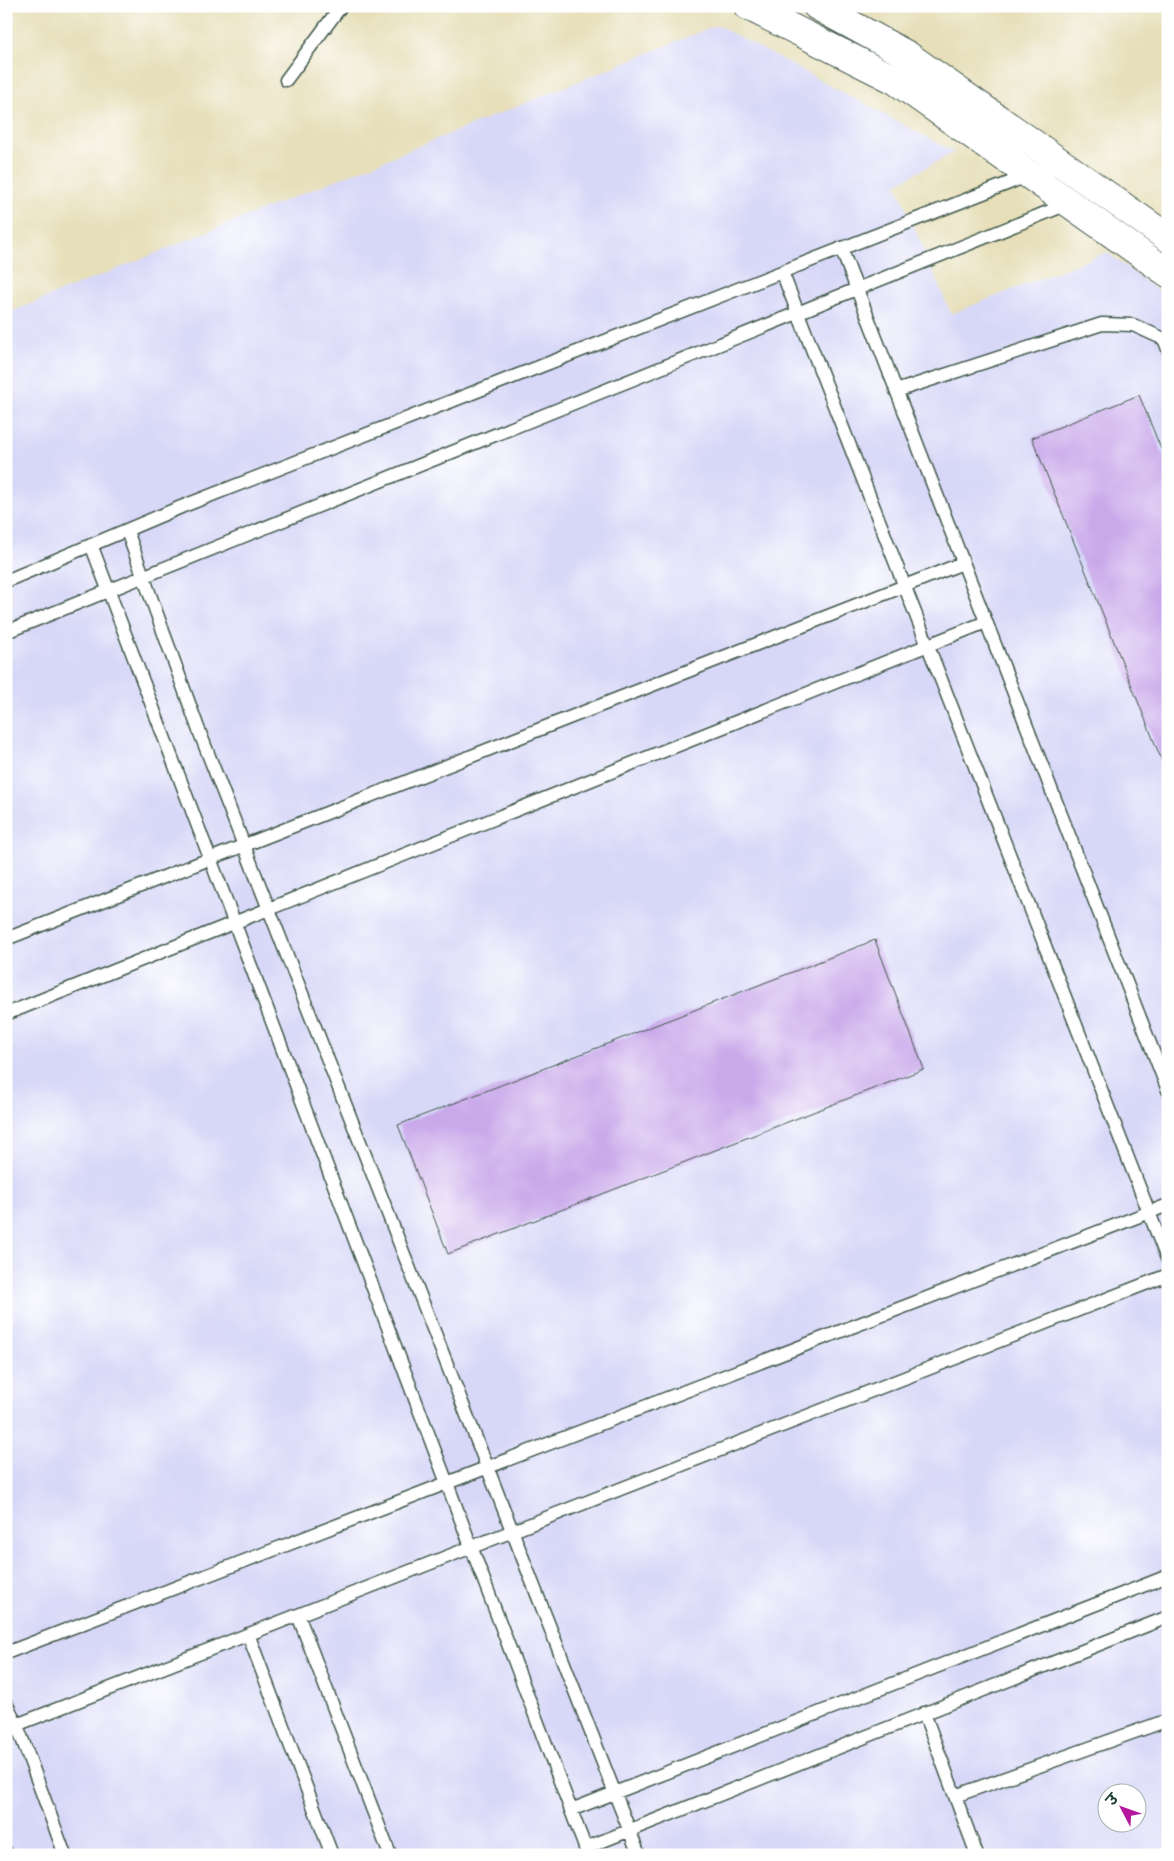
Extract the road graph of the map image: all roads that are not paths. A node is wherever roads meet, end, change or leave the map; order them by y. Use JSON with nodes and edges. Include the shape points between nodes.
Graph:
{"nodes":[{"id":1,"x":341,"y":6,"type":"edge"},
{"id":2,"x":748,"y":6,"type":"edge"},
{"id":3,"x":817,"y":6,"type":"edge"},
{"id":4,"x":286,"y":80,"type":"dead end"},
{"id":5,"x":1060,"y":162,"type":"junction"},
{"id":6,"x":1029,"y":174,"type":"junction"},
{"id":7,"x":1100,"y":191,"type":"junction"},
{"id":8,"x":1069,"y":203,"type":"junction"},
{"id":9,"x":1168,"y":238,"type":"edge"},
{"id":10,"x":841,"y":248,"type":"junction"},
{"id":11,"x":782,"y":272,"type":"junction"},
{"id":12,"x":1168,"y":273,"type":"edge"},
{"id":13,"x":856,"y":289,"type":"junction"},
{"id":14,"x":798,"y":312,"type":"junction"},
{"id":15,"x":1166,"y":343,"type":"edge"},
{"id":16,"x":896,"y":391,"type":"junction"},
{"id":17,"x":127,"y":531,"type":"junction"},
{"id":18,"x":92,"y":547,"type":"junction"},
{"id":19,"x":963,"y":563,"type":"junction"},
{"id":20,"x":144,"y":577,"type":"junction"},
{"id":21,"x":6,"y":582,"type":"edge"},
{"id":22,"x":904,"y":586,"type":"junction"},
{"id":23,"x":108,"y":591,"type":"junction"},
{"id":24,"x":986,"y":622,"type":"junction"},
{"id":25,"x":6,"y":632,"type":"edge"},
{"id":26,"x":927,"y":645,"type":"junction"},
{"id":27,"x":244,"y":845,"type":"junction"},
{"id":28,"x":210,"y":859,"type":"junction"},
{"id":29,"x":269,"y":908,"type":"junction"},
{"id":30,"x":234,"y":923,"type":"junction"},
{"id":31,"x":6,"y":939,"type":"edge"},
{"id":32,"x":6,"y":1014,"type":"edge"},
{"id":33,"x":1168,"y":1090,"type":"edge"},
{"id":34,"x":1168,"y":1205,"type":"edge"},
{"id":35,"x":1148,"y":1212,"type":"junction"},
{"id":36,"x":1168,"y":1261,"type":"edge"},
{"id":37,"x":1168,"y":1275,"type":"edge"},
{"id":38,"x":487,"y":1468,"type":"junction"},
{"id":39,"x":447,"y":1483,"type":"junction"},
{"id":40,"x":512,"y":1531,"type":"junction"},
{"id":41,"x":471,"y":1547,"type":"junction"},
{"id":42,"x":1168,"y":1576,"type":"edge"},
{"id":43,"x":298,"y":1615,"type":"junction"},
{"id":44,"x":1168,"y":1617,"type":"edge"},
{"id":45,"x":248,"y":1634,"type":"junction"},
{"id":46,"x":6,"y":1653,"type":"edge"},
{"id":47,"x":6,"y":1703,"type":"edge"},
{"id":48,"x":924,"y":1713,"type":"junction"},
{"id":49,"x":1168,"y":1720,"type":"edge"},
{"id":50,"x":12,"y":1727,"type":"edge"},
{"id":51,"x":614,"y":1793,"type":"junction"},
{"id":52,"x":955,"y":1796,"type":"junction"},
{"id":53,"x":571,"y":1810,"type":"junction"},
{"id":54,"x":629,"y":1830,"type":"junction"},
{"id":55,"x":587,"y":1851,"type":"edge"},
{"id":56,"x":66,"y":1855,"type":"edge"},
{"id":57,"x":332,"y":1855,"type":"edge"},
{"id":58,"x":390,"y":1855,"type":"edge"},
{"id":59,"x":639,"y":1855,"type":"edge"},
{"id":60,"x":977,"y":1855,"type":"edge"}],
"edges":[{"from":1,"to":4,"type":"lane"},
{"from":2,"to":6,"type":"street","via":[[895,80]]},
{"from":3,"to":5,"type":"street","via":[[907,55]]},
{"from":5,"to":6,"type":"lane"},
{"from":5,"to":7,"type":"street"},
{"from":6,"to":8,"type":"street"},
{"from":6,"to":10,"type":"lane"},
{"from":7,"to":8,"type":"lane"},
{"from":7,"to":9,"type":"street"},
{"from":8,"to":12,"type":"street"},
{"from":8,"to":13,"type":"lane"},
{"from":10,"to":11,"type":"lane"},
{"from":10,"to":13,"type":"lane"},
{"from":11,"to":14,"type":"lane"},
{"from":11,"to":17,"type":"lane"},
{"from":13,"to":14,"type":"lane"},
{"from":13,"to":16,"type":"lane"},
{"from":14,"to":20,"type":"lane"},
{"from":14,"to":22,"type":"lane"},
{"from":15,"to":16,"type":"lane","via":[[1133,325],[1102,324]]},
{"from":16,"to":19,"type":"lane"},
{"from":17,"to":18,"type":"lane"},
{"from":17,"to":20,"type":"lane"},
{"from":18,"to":21,"type":"lane"},
{"from":18,"to":23,"type":"lane"},
{"from":19,"to":22,"type":"lane"},
{"from":19,"to":24,"type":"lane"},
{"from":20,"to":23,"type":"lane"},
{"from":20,"to":27,"type":"lane"},
{"from":22,"to":26,"type":"lane"},
{"from":22,"to":27,"type":"lane"},
{"from":23,"to":25,"type":"lane"},
{"from":23,"to":28,"type":"lane"},
{"from":24,"to":26,"type":"lane"},
{"from":24,"to":33,"type":"lane"},
{"from":26,"to":29,"type":"lane"},
{"from":26,"to":35,"type":"lane"},
{"from":27,"to":28,"type":"lane"},
{"from":27,"to":29,"type":"lane"},
{"from":28,"to":30,"type":"lane"},
{"from":28,"to":31,"type":"lane"},
{"from":29,"to":30,"type":"lane"},
{"from":29,"to":38,"type":"lane"},
{"from":30,"to":32,"type":"lane"},
{"from":30,"to":39,"type":"lane"},
{"from":34,"to":35,"type":"lane"},
{"from":35,"to":36,"type":"lane"},
{"from":35,"to":38,"type":"lane"},
{"from":37,"to":40,"type":"lane"},
{"from":38,"to":39,"type":"lane"},
{"from":38,"to":40,"type":"lane"},
{"from":39,"to":41,"type":"lane"},
{"from":39,"to":46,"type":"lane"},
{"from":40,"to":41,"type":"lane"},
{"from":40,"to":51,"type":"lane"},
{"from":41,"to":43,"type":"lane"},
{"from":41,"to":53,"type":"lane"},
{"from":42,"to":51,"type":"lane"},
{"from":43,"to":45,"type":"lane"},
{"from":43,"to":58,"type":"lane"},
{"from":44,"to":48,"type":"lane"},
{"from":45,"to":50,"type":"lane"},
{"from":45,"to":57,"type":"lane"},
{"from":47,"to":50,"type":"lane"},
{"from":48,"to":52,"type":"lane"},
{"from":48,"to":54,"type":"lane"},
{"from":49,"to":52,"type":"lane"},
{"from":50,"to":56,"type":"lane"},
{"from":51,"to":53,"type":"lane"},
{"from":51,"to":54,"type":"lane"},
{"from":52,"to":60,"type":"lane"},
{"from":53,"to":55,"type":"lane"},
{"from":54,"to":55,"type":"lane"},
{"from":54,"to":59,"type":"lane"}]}
